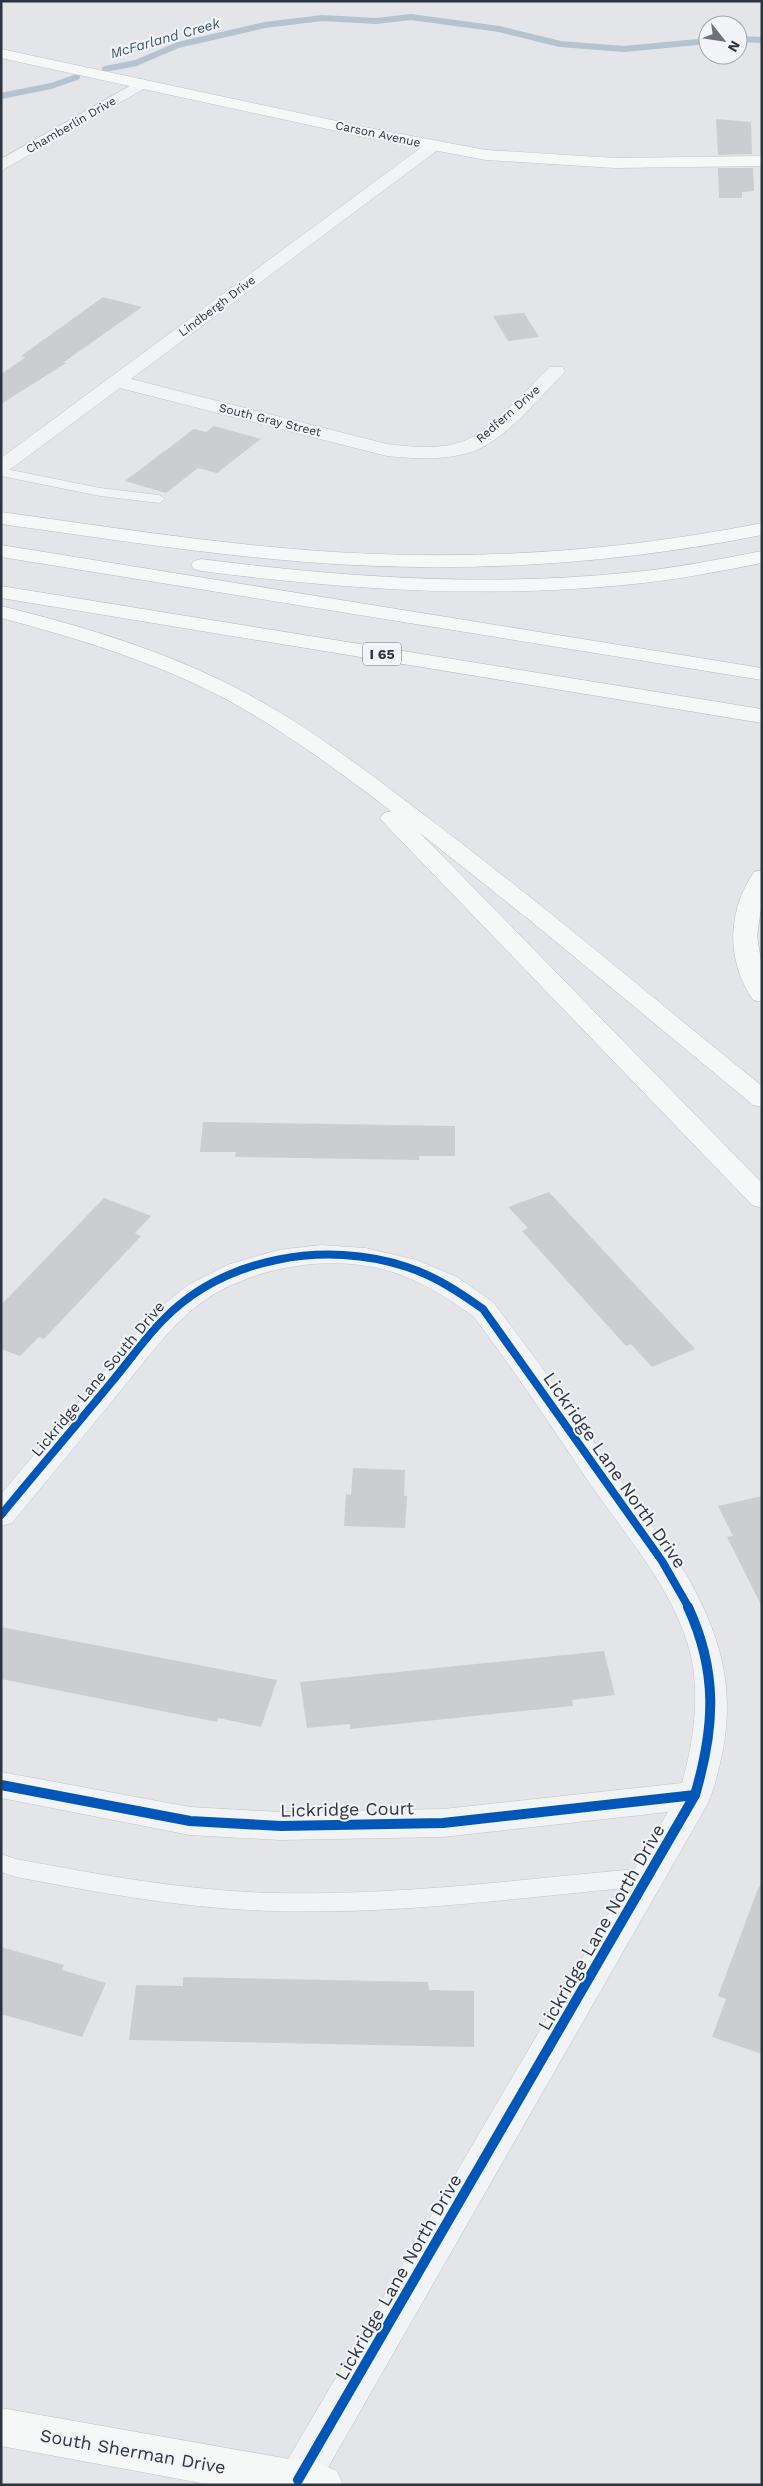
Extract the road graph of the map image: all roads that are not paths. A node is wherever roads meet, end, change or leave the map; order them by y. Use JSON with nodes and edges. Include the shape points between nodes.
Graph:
{"nodes":[{"id":1,"x":1,"y":53,"type":"edge"},
{"id":2,"x":142,"y":84,"type":"junction"},
{"id":3,"x":433,"y":146,"type":"junction"},
{"id":4,"x":762,"y":161,"type":"edge"},
{"id":5,"x":1,"y":166,"type":"edge"},
{"id":6,"x":556,"y":372,"type":"dead end"},
{"id":7,"x":116,"y":381,"type":"junction"},
{"id":8,"x":426,"y":453,"type":"joint"},
{"id":9,"x":1,"y":467,"type":"edge"},
{"id":10,"x":1,"y":472,"type":"edge"},
{"id":11,"x":160,"y":499,"type":"dead end"},
{"id":12,"x":1,"y":518,"type":"edge"},
{"id":13,"x":762,"y":529,"type":"edge"},
{"id":14,"x":1,"y":533,"type":"edge"},
{"id":15,"x":1,"y":551,"type":"edge"},
{"id":16,"x":762,"y":557,"type":"edge"},
{"id":17,"x":1,"y":592,"type":"edge"},
{"id":18,"x":1,"y":612,"type":"edge"},
{"id":19,"x":762,"y":674,"type":"edge"},
{"id":20,"x":762,"y":716,"type":"edge"},
{"id":21,"x":324,"y":750,"type":"junction"},
{"id":22,"x":762,"y":877,"type":"edge"},
{"id":23,"x":762,"y":995,"type":"edge"},
{"id":24,"x":762,"y":1099,"type":"edge"},
{"id":25,"x":762,"y":1199,"type":"edge"},
{"id":26,"x":254,"y":1265,"type":"joint"},
{"id":27,"x":1,"y":1515,"type":"edge"},
{"id":28,"x":1,"y":1785,"type":"edge"},
{"id":29,"x":695,"y":1795,"type":"junction"},
{"id":30,"x":1,"y":1863,"type":"edge"},
{"id":31,"x":647,"y":1877,"type":"junction"},
{"id":32,"x":1,"y":2427,"type":"edge"},
{"id":33,"x":310,"y":2482,"type":"edge"}],
"edges":[{"from":1,"to":2,"type":"main road","name":"Carson Avenue"},
{"from":2,"to":3,"type":"main road","name":"Carson Avenue"},
{"from":2,"to":5,"type":"street","name":"Chamberlin Drive"},
{"from":3,"to":4,"type":"main road","name":"Carson Avenue","via":[[486,155],[559,161]]},
{"from":3,"to":7,"type":"street","name":"Lindbergh Drive"},
{"from":6,"to":8,"type":"street","name":"Redfern Drive","via":[[473,444]]},
{"from":7,"to":8,"type":"street","name":"South Gray Street","via":[[387,450]]},
{"from":7,"to":9,"type":"street","name":"Lindbergh Drive"},
{"from":10,"to":11,"type":"lane","via":[[100,492]]},
{"from":12,"to":13,"type":"main road","via":[[235,549],[389,560],[588,554],[683,543]]},
{"from":14,"to":16,"type":"main road","via":[[248,571],[452,585],[564,584]]},
{"from":15,"to":19,"type":"main road"},
{"from":17,"to":20,"type":"main road","number":"I 65"},
{"from":18,"to":21,"type":"main road","via":[[81,634],[192,676],[260,710]]},
{"from":21,"to":24,"type":"main road","via":[[475,863]]},
{"from":21,"to":25,"type":"main road"},
{"from":22,"to":23,"type":"main road","via":[[748,901],[744,931],[747,961]]},
{"from":26,"to":27,"type":"street","name":"Lickridge Lane South Drive","via":[[203,1287],[167,1316]]},
{"from":26,"to":29,"type":"street","name":"Lickridge Lane North Drive","via":[[284,1258],[332,1254],[379,1259],[437,1278],[484,1309],[666,1570],[696,1624],[705,1652],[712,1712],[708,1751]]},
{"from":28,"to":29,"type":"street","name":"Lickridge Court","via":[[190,1822],[281,1826],[443,1823]]},
{"from":29,"to":31,"type":"street","name":"Lickridge Lane North Drive"},
{"from":30,"to":31,"type":"lane","via":[[153,1893],[274,1902],[370,1902]]},
{"from":31,"to":33,"type":"street","name":"Lickridge Lane North Drive"},
{"from":32,"to":33,"type":"main road","name":"South Sherman Drive"}]}
